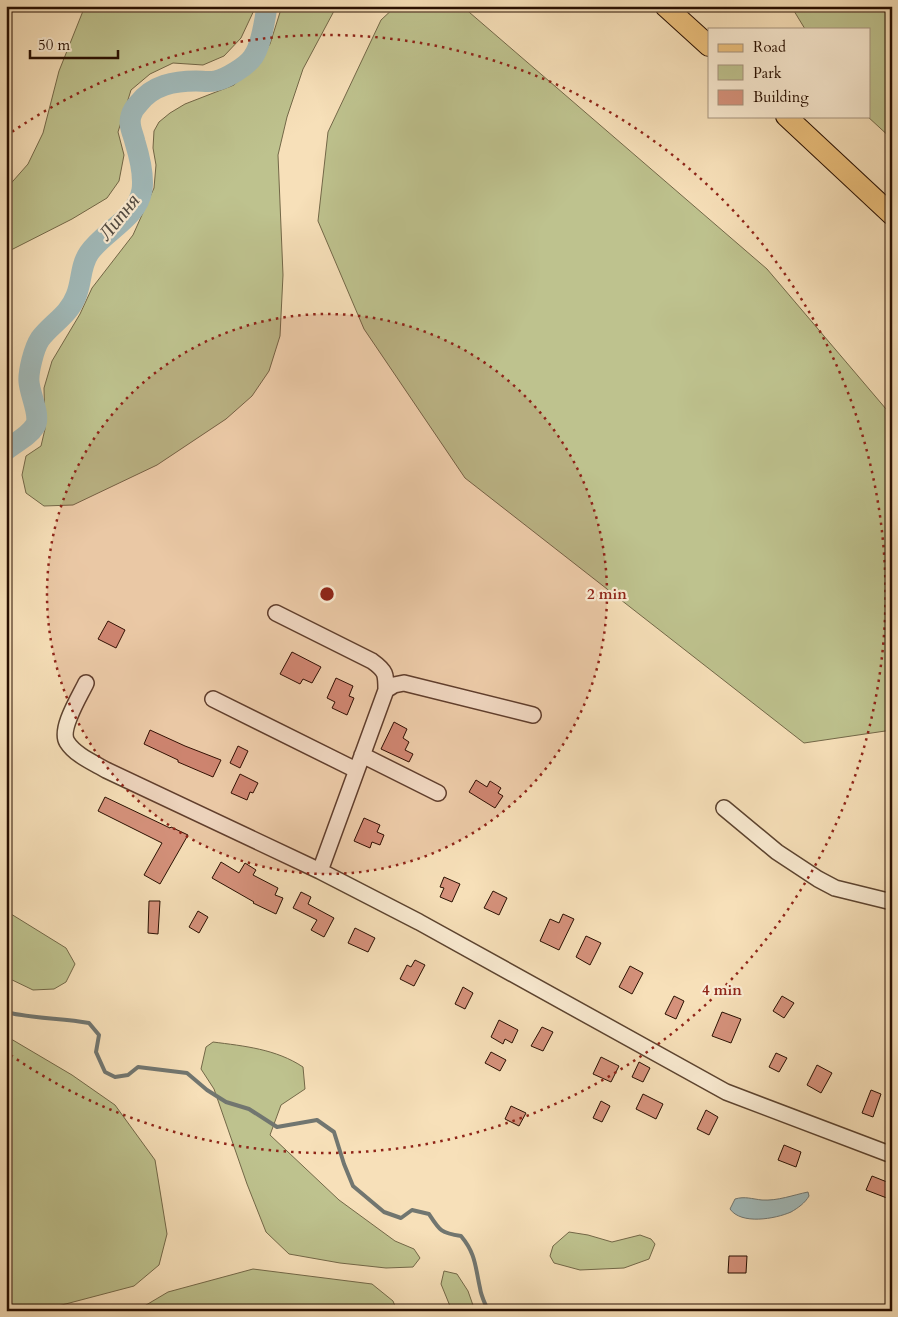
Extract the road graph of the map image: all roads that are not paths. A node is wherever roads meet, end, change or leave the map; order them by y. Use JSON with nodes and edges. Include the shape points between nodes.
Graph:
{"nodes":[{"id":1,"x":665,"y":6,"type":"edge"},
{"id":2,"x":708,"y":45,"type":"edge"},
{"id":3,"x":788,"y":118,"type":"edge"},
{"id":4,"x":892,"y":216,"type":"edge"},
{"id":5,"x":276,"y":614,"type":"dead end"},
{"id":6,"x":86,"y":684,"type":"dead end"},
{"id":7,"x":386,"y":690,"type":"junction"},
{"id":8,"x":213,"y":700,"type":"dead end"},
{"id":9,"x":533,"y":714,"type":"dead end"},
{"id":10,"x":362,"y":755,"type":"junction"},
{"id":11,"x":356,"y":770,"type":"junction"},
{"id":12,"x":438,"y":794,"type":"dead end"},
{"id":13,"x":724,"y":808,"type":"dead end"},
{"id":14,"x":320,"y":871,"type":"junction"},
{"id":15,"x":892,"y":902,"type":"edge"},
{"id":16,"x":892,"y":1155,"type":"edge"}],
"edges":[{"from":1,"to":2,"type":"main road"},
{"from":3,"to":4,"type":"main road"},
{"from":5,"to":7,"type":"street","via":[[372,661],[382,668],[386,676]]},
{"from":6,"to":14,"type":"street","via":[[65,733],[67,742],[75,750],[106,770]]},
{"from":7,"to":9,"type":"street","via":[[404,682]]},
{"from":7,"to":10,"type":"street"},
{"from":8,"to":11,"type":"street"},
{"from":10,"to":11,"type":"street"},
{"from":10,"to":12,"type":"street"},
{"from":11,"to":14,"type":"street"},
{"from":13,"to":15,"type":"street","via":[[777,852],[818,880],[835,888]]},
{"from":14,"to":16,"type":"street","via":[[419,922],[726,1092]]}]}
